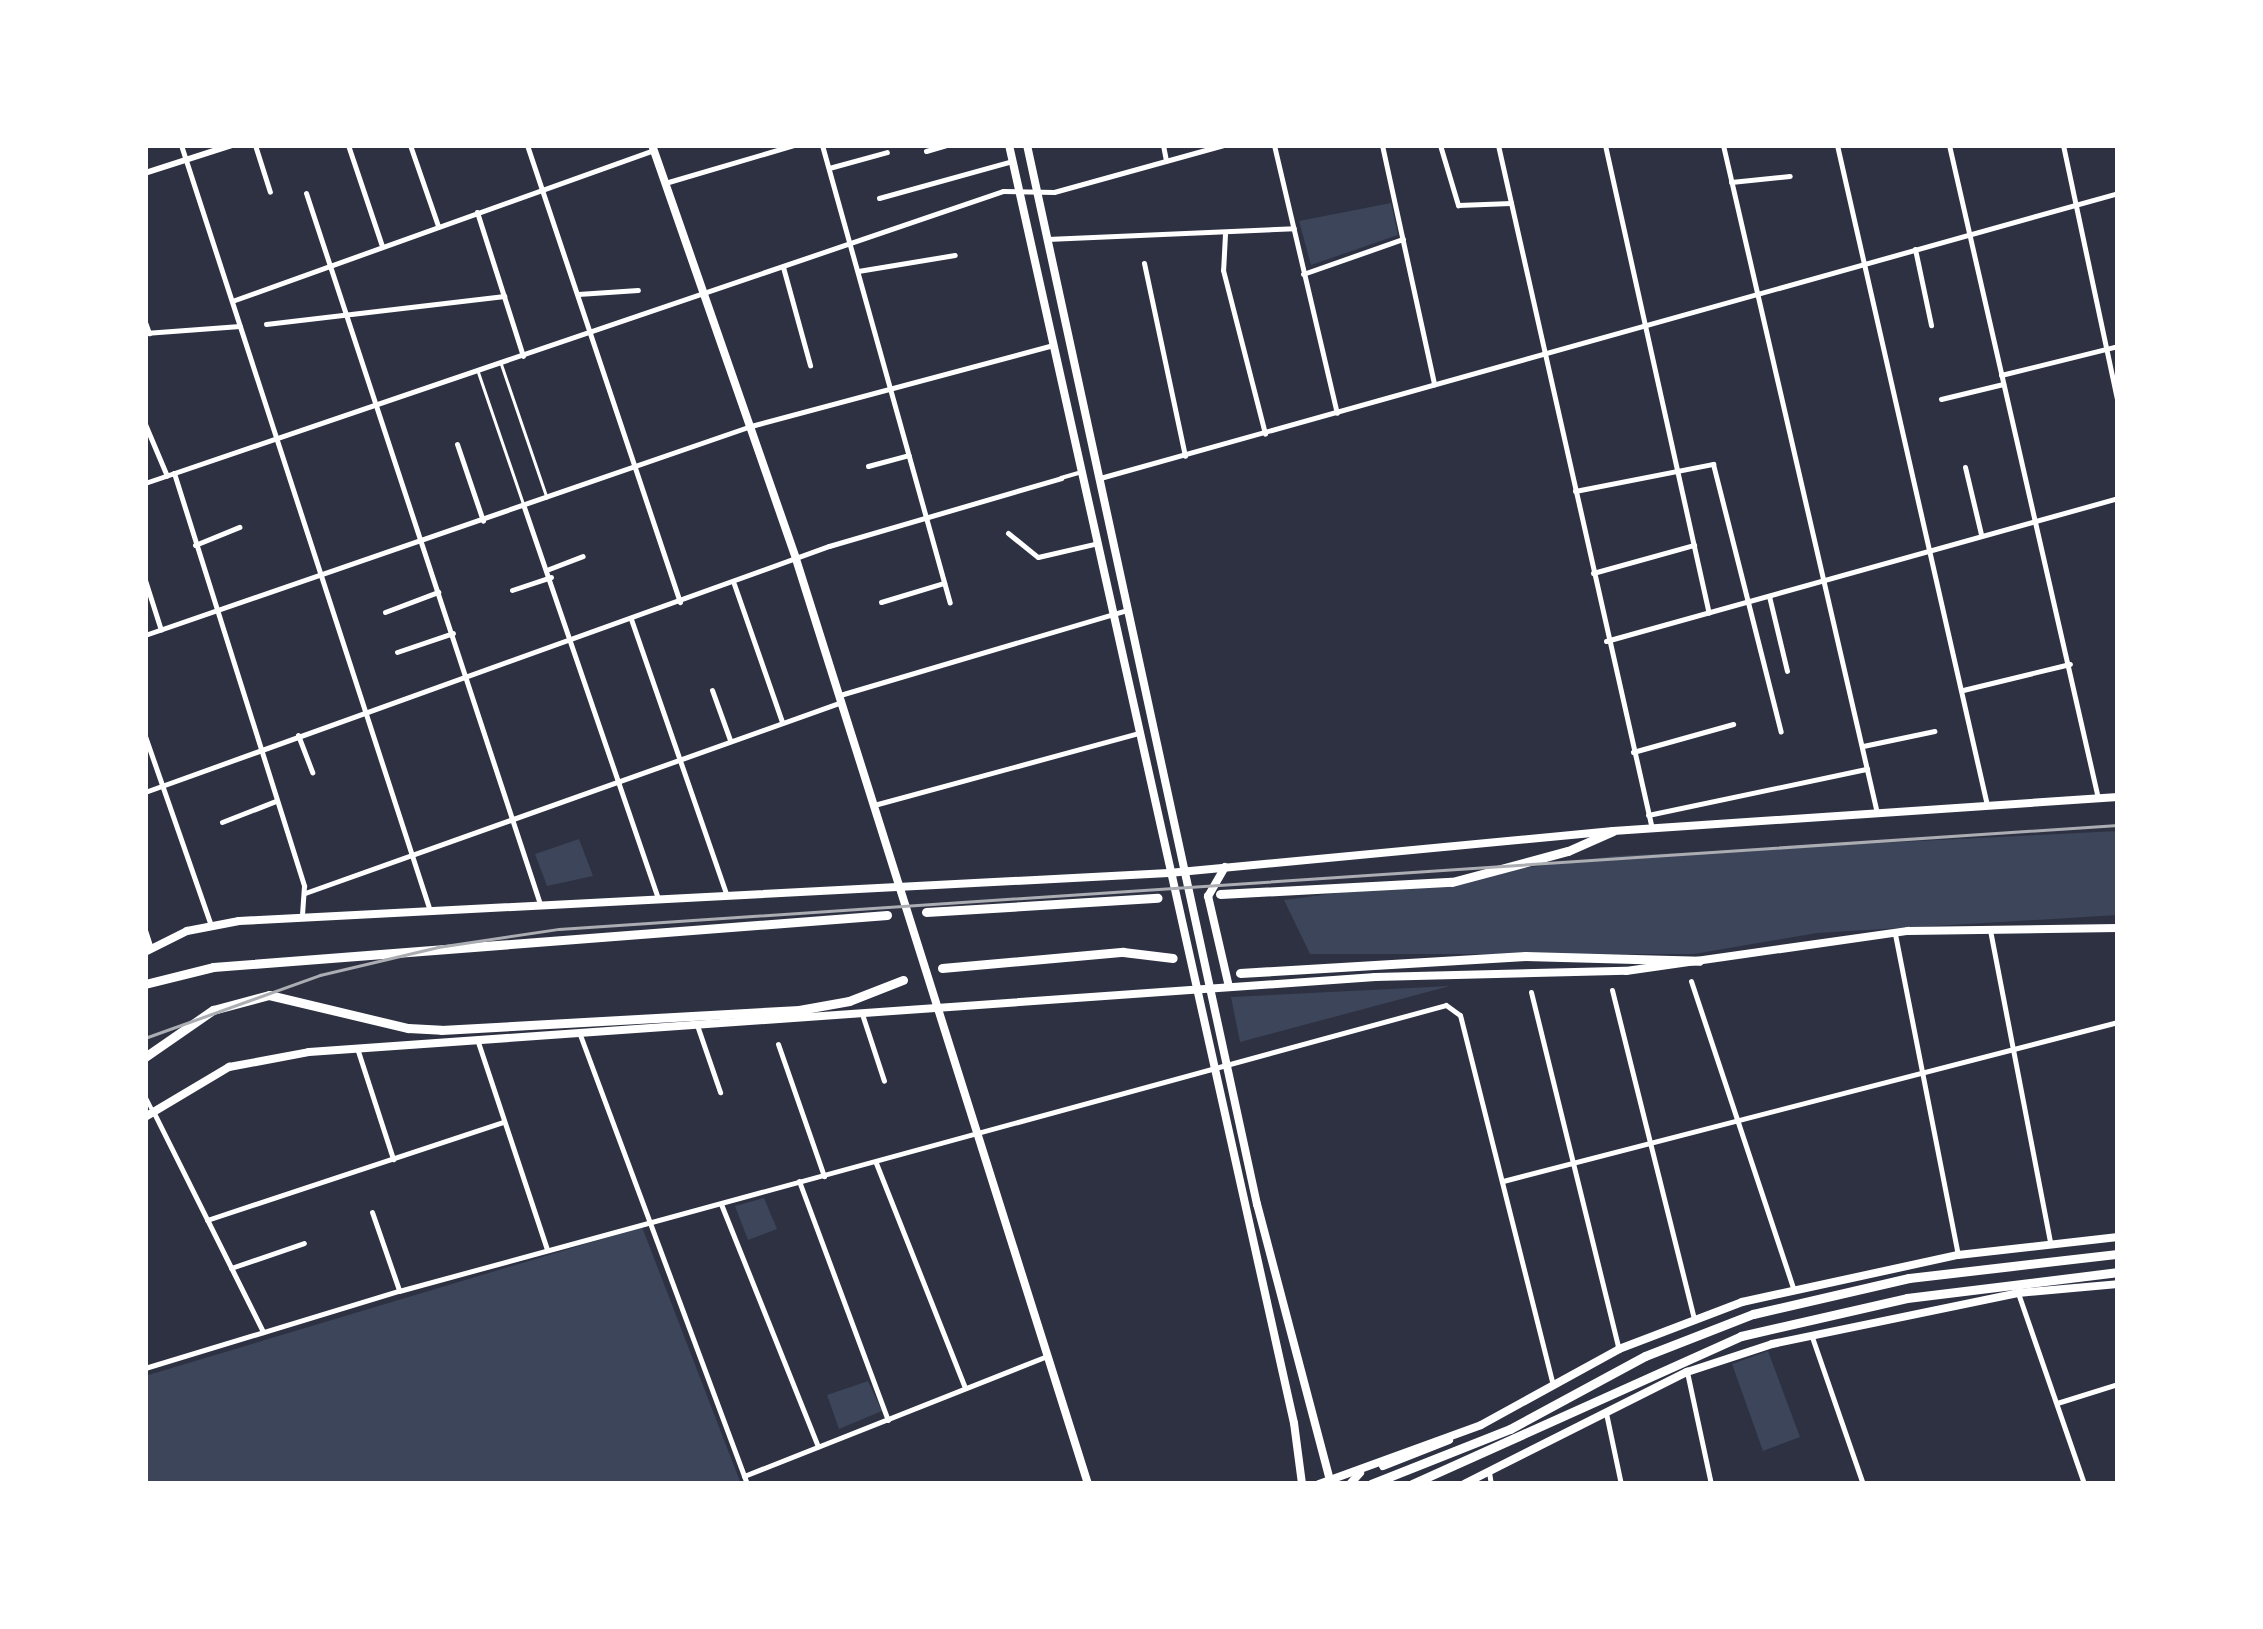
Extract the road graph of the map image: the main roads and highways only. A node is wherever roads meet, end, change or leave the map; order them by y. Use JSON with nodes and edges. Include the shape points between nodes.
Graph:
{"nodes":[{"id":1,"x":1009,"y":145,"type":"edge"},
{"id":2,"x":1027,"y":145,"type":"edge"},
{"id":3,"x":652,"y":148,"type":"edge"},
{"id":4,"x":1058,"y":300,"type":"junction"},
{"id":5,"x":1040,"y":304,"type":"junction"},
{"id":6,"x":1146,"y":682,"type":"junction"},
{"id":7,"x":1126,"y":688,"type":"junction"},
{"id":8,"x":2118,"y":797,"type":"edge"},
{"id":9,"x":1613,"y":831,"type":"junction"},
{"id":10,"x":1226,"y":867,"type":"junction"},
{"id":11,"x":1187,"y":872,"type":"junction"},
{"id":12,"x":1169,"y":874,"type":"junction"},
{"id":13,"x":899,"y":885,"type":"junction"},
{"id":14,"x":1220,"y":894,"type":"dead end"},
{"id":15,"x":1158,"y":898,"type":"dead end"},
{"id":16,"x":926,"y":912,"type":"dead end"},
{"id":17,"x":887,"y":915,"type":"dead end"},
{"id":18,"x":2118,"y":928,"type":"edge"},
{"id":19,"x":148,"y":950,"type":"edge"},
{"id":20,"x":1173,"y":958,"type":"dead end"},
{"id":21,"x":1699,"y":961,"type":"junction"},
{"id":22,"x":942,"y":968,"type":"dead end"},
{"id":23,"x":1240,"y":972,"type":"dead end"},
{"id":24,"x":903,"y":980,"type":"dead end"},
{"id":25,"x":145,"y":984,"type":"edge"},
{"id":26,"x":1210,"y":988,"type":"junction"},
{"id":27,"x":1229,"y":988,"type":"junction"},
{"id":28,"x":1195,"y":990,"type":"junction"},
{"id":29,"x":939,"y":1010,"type":"junction"},
{"id":30,"x":145,"y":1057,"type":"edge"},
{"id":31,"x":149,"y":1114,"type":"edge"},
{"id":32,"x":1257,"y":1204,"type":"junction"},
{"id":33,"x":1246,"y":1208,"type":"junction"},
{"id":34,"x":2118,"y":1237,"type":"edge"},
{"id":35,"x":2118,"y":1254,"type":"edge"},
{"id":36,"x":2118,"y":1272,"type":"edge"},
{"id":37,"x":2118,"y":1284,"type":"edge"},
{"id":38,"x":1457,"y":1435,"type":"junction"},
{"id":39,"x":1331,"y":1482,"type":"edge"},
{"id":40,"x":1088,"y":1484,"type":"edge"},
{"id":41,"x":1302,"y":1484,"type":"edge"},
{"id":42,"x":1319,"y":1484,"type":"edge"},
{"id":43,"x":1350,"y":1484,"type":"edge"},
{"id":44,"x":1370,"y":1484,"type":"edge"},
{"id":45,"x":1412,"y":1484,"type":"edge"},
{"id":46,"x":1464,"y":1484,"type":"edge"}],
"edges":[{"from":1,"to":5,"type":"main road"},
{"from":2,"to":4,"type":"main road"},
{"from":3,"to":13,"type":"main road","via":[[796,559]]},
{"from":4,"to":5,"type":"main road"},
{"from":4,"to":6,"type":"main road"},
{"from":5,"to":7,"type":"main road"},
{"from":6,"to":7,"type":"main road"},
{"from":6,"to":11,"type":"main road"},
{"from":7,"to":12,"type":"main road"},
{"from":8,"to":9,"type":"main road"},
{"from":9,"to":10,"type":"main road"},
{"from":9,"to":14,"type":"highway","via":[[1568,851],[1452,882]]},
{"from":10,"to":11,"type":"main road"},
{"from":10,"to":27,"type":"main road","via":[[1212,880],[1208,904]]},
{"from":11,"to":12,"type":"main road"},
{"from":11,"to":26,"type":"main road"},
{"from":12,"to":13,"type":"main road"},
{"from":12,"to":28,"type":"main road"},
{"from":13,"to":19,"type":"main road","via":[[211,925]]},
{"from":13,"to":29,"type":"main road"},
{"from":15,"to":16,"type":"highway"},
{"from":17,"to":25,"type":"highway","via":[[213,967]]},
{"from":18,"to":21,"type":"main road","via":[[1895,933]]},
{"from":20,"to":22,"type":"highway","via":[[1123,952]]},
{"from":21,"to":23,"type":"highway","via":[[1525,956]]},
{"from":21,"to":27,"type":"main road","via":[[1607,972]]},
{"from":24,"to":30,"type":"highway","via":[[849,1001],[799,1010],[441,1030],[269,995],[213,1010]]},
{"from":26,"to":27,"type":"main road"},
{"from":26,"to":28,"type":"main road"},
{"from":26,"to":32,"type":"main road"},
{"from":28,"to":29,"type":"main road"},
{"from":28,"to":33,"type":"main road"},
{"from":29,"to":31,"type":"main road","via":[[476,1038],[249,1061],[199,1081]]},
{"from":29,"to":40,"type":"main road"},
{"from":32,"to":33,"type":"main road"},
{"from":32,"to":39,"type":"main road"},
{"from":33,"to":41,"type":"main road"},
{"from":34,"to":38,"type":"main road","via":[[1958,1254],[1793,1288],[1620,1349]]},
{"from":35,"to":44,"type":"highway","via":[[1909,1278],[1753,1314],[1644,1356],[1510,1429]]},
{"from":36,"to":45,"type":"highway","via":[[1922,1295],[1741,1336]]},
{"from":37,"to":46,"type":"main road","via":[[2018,1292],[1811,1334],[1687,1372]]},
{"from":38,"to":39,"type":"main road"},
{"from":38,"to":43,"type":"main road","via":[[1356,1474]]},
{"from":39,"to":42,"type":"main road"}]}
